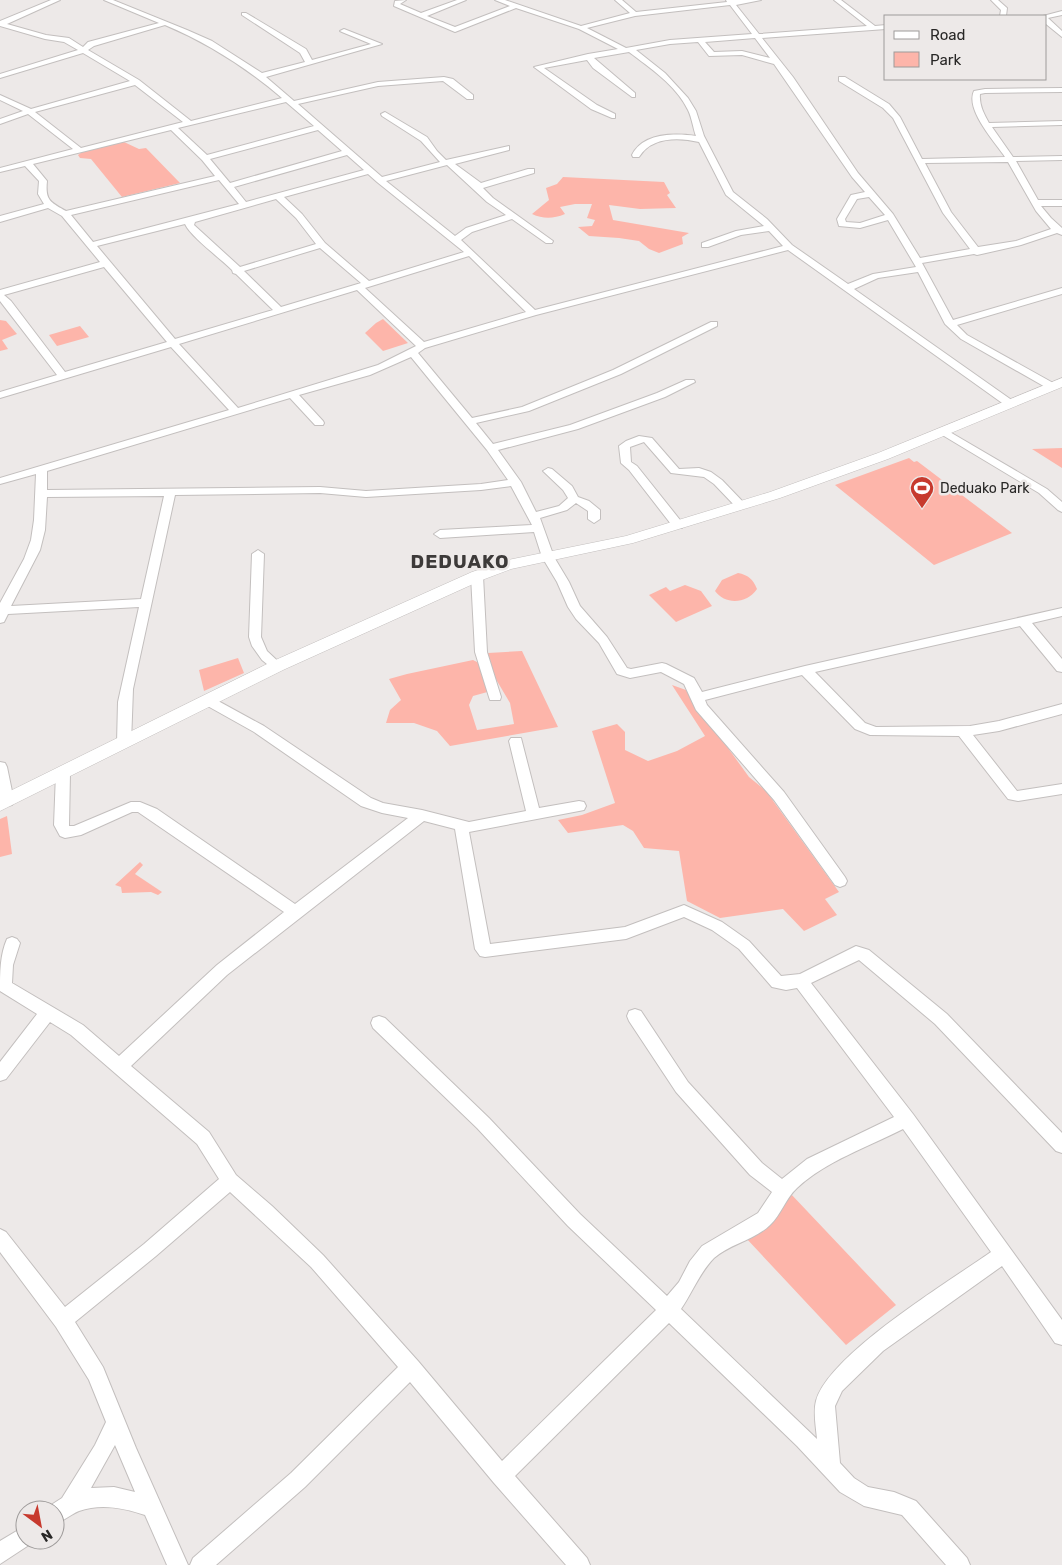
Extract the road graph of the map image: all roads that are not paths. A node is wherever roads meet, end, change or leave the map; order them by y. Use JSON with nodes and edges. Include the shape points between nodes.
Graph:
{"nodes":[{"id":1,"x":57,"y":0,"type":"edge"},
{"id":2,"x":107,"y":0,"type":"edge"},
{"id":3,"x":403,"y":0,"type":"edge"},
{"id":4,"x":463,"y":0,"type":"edge"},
{"id":5,"x":498,"y":0,"type":"edge"},
{"id":6,"x":618,"y":0,"type":"edge"},
{"id":7,"x":673,"y":0,"type":"edge"},
{"id":8,"x":758,"y":0,"type":"edge"},
{"id":9,"x":837,"y":0,"type":"edge"},
{"id":10,"x":994,"y":0,"type":"edge"},
{"id":11,"x":730,"y":2,"type":"edge"},
{"id":12,"x":516,"y":6,"type":"junction"},
{"id":13,"x":679,"y":8,"type":"junction"},
{"id":14,"x":1062,"y":13,"type":"edge"},
{"id":15,"x":244,"y":14,"type":"dead end"},
{"id":16,"x":635,"y":14,"type":"junction"},
{"id":17,"x":1003,"y":15,"type":"edge"},
{"id":18,"x":419,"y":16,"type":"junction"},
{"id":19,"x":1047,"y":19,"type":"edge"},
{"id":20,"x":1047,"y":20,"type":"edge"},
{"id":21,"x":166,"y":23,"type":"junction"},
{"id":22,"x":0,"y":24,"type":"edge"},
{"id":23,"x":884,"y":27,"type":"edge"},
{"id":24,"x":581,"y":28,"type":"junction"},
{"id":25,"x":874,"y":28,"type":"junction"},
{"id":26,"x":344,"y":31,"type":"dead end"},
{"id":27,"x":1062,"y":35,"type":"edge"},
{"id":28,"x":757,"y":36,"type":"junction"},
{"id":29,"x":700,"y":40,"type":"junction"},
{"id":30,"x":627,"y":49,"type":"junction"},
{"id":31,"x":82,"y":51,"type":"junction"},
{"id":32,"x":588,"y":56,"type":"junction"},
{"id":33,"x":309,"y":62,"type":"junction"},
{"id":34,"x":777,"y":62,"type":"junction"},
{"id":35,"x":0,"y":76,"type":"edge"},
{"id":36,"x":261,"y":76,"type":"junction"},
{"id":37,"x":842,"y":79,"type":"dead end"},
{"id":38,"x":136,"y":82,"type":"junction"},
{"id":39,"x":1062,"y":90,"type":"edge"},
{"id":40,"x":632,"y":95,"type":"dead end"},
{"id":41,"x":0,"y":97,"type":"edge"},
{"id":42,"x":470,"y":97,"type":"dead end"},
{"id":43,"x":290,"y":101,"type":"junction"},
{"id":44,"x":29,"y":111,"type":"junction"},
{"id":45,"x":385,"y":114,"type":"dead end"},
{"id":46,"x":612,"y":116,"type":"dead end"},
{"id":47,"x":0,"y":122,"type":"edge"},
{"id":48,"x":189,"y":123,"type":"junction"},
{"id":49,"x":1062,"y":123,"type":"edge"},
{"id":50,"x":988,"y":125,"type":"junction"},
{"id":51,"x":172,"y":127,"type":"junction"},
{"id":52,"x":319,"y":127,"type":"junction"},
{"id":53,"x":702,"y":140,"type":"junction"},
{"id":54,"x":506,"y":148,"type":"dead end"},
{"id":55,"x":79,"y":150,"type":"junction"},
{"id":56,"x":348,"y":152,"type":"junction"},
{"id":57,"x":636,"y":154,"type":"dead end"},
{"id":58,"x":205,"y":158,"type":"junction"},
{"id":59,"x":1062,"y":158,"type":"edge"},
{"id":60,"x":1011,"y":159,"type":"junction"},
{"id":61,"x":446,"y":162,"type":"junction"},
{"id":62,"x":921,"y":162,"type":"junction"},
{"id":63,"x":27,"y":163,"type":"junction"},
{"id":64,"x":0,"y":170,"type":"edge"},
{"id":65,"x":369,"y":171,"type":"junction"},
{"id":66,"x":531,"y":171,"type":"dead end"},
{"id":67,"x":220,"y":177,"type":"junction"},
{"id":68,"x":380,"y":180,"type":"junction"},
{"id":69,"x":475,"y":185,"type":"junction"},
{"id":70,"x":229,"y":186,"type":"junction"},
{"id":71,"x":871,"y":194,"type":"junction"},
{"id":72,"x":278,"y":196,"type":"junction"},
{"id":73,"x":1062,"y":202,"type":"edge"},
{"id":74,"x":1036,"y":203,"type":"junction"},
{"id":75,"x":50,"y":205,"type":"junction"},
{"id":76,"x":244,"y":205,"type":"junction"},
{"id":77,"x":65,"y":214,"type":"junction"},
{"id":78,"x":513,"y":216,"type":"junction"},
{"id":79,"x":890,"y":216,"type":"junction"},
{"id":80,"x":0,"y":219,"type":"edge"},
{"id":81,"x":192,"y":220,"type":"junction"},
{"id":82,"x":770,"y":228,"type":"junction"},
{"id":83,"x":1059,"y":231,"type":"edge"},
{"id":84,"x":455,"y":240,"type":"junction"},
{"id":85,"x":549,"y":241,"type":"dead end"},
{"id":86,"x":92,"y":245,"type":"junction"},
{"id":87,"x":322,"y":245,"type":"junction"},
{"id":88,"x":705,"y":245,"type":"dead end"},
{"id":89,"x":789,"y":247,"type":"junction"},
{"id":90,"x":977,"y":252,"type":"junction"},
{"id":91,"x":471,"y":253,"type":"junction"},
{"id":92,"x":107,"y":263,"type":"junction"},
{"id":93,"x":919,"y":265,"type":"junction"},
{"id":94,"x":236,"y":271,"type":"junction"},
{"id":95,"x":364,"y":287,"type":"junction"},
{"id":96,"x":847,"y":288,"type":"junction"},
{"id":97,"x":1062,"y":291,"type":"edge"},
{"id":98,"x":0,"y":294,"type":"edge"},
{"id":99,"x":279,"y":310,"type":"junction"},
{"id":100,"x":533,"y":313,"type":"junction"},
{"id":101,"x":714,"y":324,"type":"dead end"},
{"id":102,"x":950,"y":324,"type":"junction"},
{"id":103,"x":173,"y":343,"type":"junction"},
{"id":104,"x":417,"y":350,"type":"junction"},
{"id":105,"x":63,"y":376,"type":"junction"},
{"id":106,"x":690,"y":382,"type":"dead end"},
{"id":107,"x":1056,"y":384,"type":"edge"},
{"id":108,"x":0,"y":394,"type":"edge"},
{"id":109,"x":292,"y":394,"type":"junction"},
{"id":110,"x":1009,"y":403,"type":"junction"},
{"id":111,"x":236,"y":412,"type":"junction"},
{"id":112,"x":470,"y":421,"type":"junction"},
{"id":113,"x":319,"y":423,"type":"dead end"},
{"id":114,"x":943,"y":431,"type":"junction"},
{"id":115,"x":491,"y":448,"type":"junction"},
{"id":116,"x":42,"y":470,"type":"junction"},
{"id":117,"x":548,"y":471,"type":"dead end"},
{"id":118,"x":0,"y":481,"type":"edge"},
{"id":119,"x":515,"y":482,"type":"junction"},
{"id":120,"x":170,"y":492,"type":"junction"},
{"id":121,"x":40,"y":494,"type":"junction"},
{"id":122,"x":574,"y":499,"type":"junction"},
{"id":123,"x":741,"y":506,"type":"junction"},
{"id":124,"x":1062,"y":508,"type":"edge"},
{"id":125,"x":534,"y":516,"type":"junction"},
{"id":126,"x":594,"y":519,"type":"dead end"},
{"id":127,"x":678,"y":525,"type":"junction"},
{"id":128,"x":539,"y":528,"type":"junction"},
{"id":129,"x":440,"y":534,"type":"dead end"},
{"id":130,"x":258,"y":554,"type":"dead end"},
{"id":131,"x":548,"y":556,"type":"junction"},
{"id":132,"x":477,"y":576,"type":"junction"},
{"id":133,"x":146,"y":604,"type":"junction"},
{"id":134,"x":1062,"y":612,"type":"edge"},
{"id":135,"x":1,"y":614,"type":"edge"},
{"id":136,"x":1023,"y":621,"type":"junction"},
{"id":137,"x":277,"y":666,"type":"junction"},
{"id":138,"x":1062,"y":668,"type":"edge"},
{"id":139,"x":805,"y":670,"type":"junction"},
{"id":140,"x":495,"y":697,"type":"dead end"},
{"id":141,"x":699,"y":697,"type":"junction"},
{"id":142,"x":209,"y":702,"type":"junction"},
{"id":143,"x":1062,"y":709,"type":"edge"},
{"id":144,"x":962,"y":731,"type":"junction"},
{"id":145,"x":516,"y":741,"type":"dead end"},
{"id":146,"x":124,"y":743,"type":"junction"},
{"id":147,"x":0,"y":767,"type":"edge"},
{"id":148,"x":63,"y":773,"type":"junction"},
{"id":149,"x":1062,"y":788,"type":"edge"},
{"id":150,"x":3,"y":803,"type":"edge"},
{"id":151,"x":579,"y":806,"type":"dead end"},
{"id":152,"x":422,"y":815,"type":"junction"},
{"id":153,"x":534,"y":815,"type":"junction"},
{"id":154,"x":461,"y":825,"type":"junction"},
{"id":155,"x":840,"y":881,"type":"dead end"},
{"id":156,"x":295,"y":912,"type":"junction"},
{"id":157,"x":12,"y":943,"type":"dead end"},
{"id":158,"x":803,"y":980,"type":"junction"},
{"id":159,"x":3,"y":987,"type":"edge"},
{"id":160,"x":48,"y":1012,"type":"junction"},
{"id":161,"x":635,"y":1016,"type":"dead end"},
{"id":162,"x":378,"y":1023,"type":"dead end"},
{"id":163,"x":120,"y":1066,"type":"junction"},
{"id":164,"x":0,"y":1074,"type":"edge"},
{"id":165,"x":906,"y":1119,"type":"junction"},
{"id":166,"x":1062,"y":1145,"type":"edge"},
{"id":167,"x":230,"y":1181,"type":"junction"},
{"id":168,"x":783,"y":1190,"type":"junction"},
{"id":169,"x":0,"y":1238,"type":"edge"},
{"id":170,"x":1002,"y":1255,"type":"junction"},
{"id":171,"x":668,"y":1311,"type":"junction"},
{"id":172,"x":63,"y":1320,"type":"junction"},
{"id":173,"x":1062,"y":1336,"type":"edge"},
{"id":174,"x":412,"y":1368,"type":"junction"},
{"id":175,"x":116,"y":1422,"type":"junction"},
{"id":176,"x":831,"y":1469,"type":"junction"},
{"id":177,"x":501,"y":1476,"type":"junction"},
{"id":178,"x":65,"y":1505,"type":"edge"},
{"id":179,"x":65,"y":1507,"type":"edge"},
{"id":180,"x":152,"y":1507,"type":"junction"},
{"id":181,"x":15,"y":1543,"type":"edge"},
{"id":182,"x":0,"y":1554,"type":"edge"},
{"id":183,"x":178,"y":1565,"type":"edge"},
{"id":184,"x":200,"y":1565,"type":"edge"},
{"id":185,"x":580,"y":1565,"type":"edge"},
{"id":186,"x":960,"y":1565,"type":"edge"}],
"edges":[{"from":1,"to":22,"type":"street"},
{"from":2,"to":21,"type":"street"},
{"from":3,"to":18,"type":"street","via":[[395,4]]},
{"from":4,"to":18,"type":"street"},
{"from":5,"to":12,"type":"street"},
{"from":6,"to":16,"type":"street"},
{"from":7,"to":13,"type":"street"},
{"from":8,"to":11,"type":"street"},
{"from":9,"to":25,"type":"street"},
{"from":10,"to":17,"type":"street","via":[[1005,9]]},
{"from":11,"to":13,"type":"street"},
{"from":11,"to":28,"type":"street"},
{"from":12,"to":18,"type":"street","via":[[458,30]]},
{"from":12,"to":24,"type":"street"},
{"from":13,"to":16,"type":"street"},
{"from":14,"to":19,"type":"street"},
{"from":15,"to":33,"type":"street","via":[[303,50]]},
{"from":16,"to":24,"type":"street"},
{"from":20,"to":27,"type":"street"},
{"from":21,"to":31,"type":"street","via":[[91,44]]},
{"from":21,"to":36,"type":"street","via":[[210,43]]},
{"from":22,"to":31,"type":"street","via":[[60,38]]},
{"from":23,"to":25,"type":"street"},
{"from":24,"to":30,"type":"street"},
{"from":25,"to":28,"type":"street"},
{"from":26,"to":33,"type":"street","via":[[378,44]]},
{"from":28,"to":29,"type":"street"},
{"from":28,"to":34,"type":"street"},
{"from":29,"to":30,"type":"street"},
{"from":29,"to":34,"type":"street","via":[[712,54],[742,53]]},
{"from":30,"to":32,"type":"street"},
{"from":30,"to":53,"type":"street","via":[[664,77],[685,100]]},
{"from":31,"to":35,"type":"street"},
{"from":31,"to":38,"type":"street"},
{"from":32,"to":40,"type":"street"},
{"from":32,"to":46,"type":"street","via":[[538,68]]},
{"from":33,"to":36,"type":"street"},
{"from":34,"to":71,"type":"street"},
{"from":36,"to":43,"type":"street"},
{"from":37,"to":62,"type":"street","via":[[886,106],[896,117]]},
{"from":38,"to":44,"type":"street"},
{"from":38,"to":48,"type":"street"},
{"from":39,"to":50,"type":"street","via":[[978,92],[975,98],[978,109]]},
{"from":41,"to":44,"type":"street"},
{"from":42,"to":43,"type":"street","via":[[444,79],[378,84]]},
{"from":43,"to":48,"type":"street"},
{"from":43,"to":52,"type":"street"},
{"from":44,"to":47,"type":"street"},
{"from":44,"to":55,"type":"street"},
{"from":45,"to":61,"type":"street","via":[[424,139]]},
{"from":48,"to":51,"type":"street"},
{"from":49,"to":50,"type":"street"},
{"from":50,"to":60,"type":"street"},
{"from":51,"to":55,"type":"street"},
{"from":51,"to":58,"type":"street"},
{"from":52,"to":56,"type":"street"},
{"from":52,"to":58,"type":"street"},
{"from":53,"to":57,"type":"street","via":[[684,136],[660,140],[642,144]]},
{"from":53,"to":82,"type":"street","via":[[729,193]]},
{"from":54,"to":61,"type":"street"},
{"from":55,"to":63,"type":"street"},
{"from":56,"to":65,"type":"street"},
{"from":56,"to":70,"type":"street"},
{"from":58,"to":67,"type":"street"},
{"from":59,"to":60,"type":"street"},
{"from":60,"to":62,"type":"street"},
{"from":60,"to":74,"type":"street"},
{"from":61,"to":68,"type":"street"},
{"from":61,"to":69,"type":"street"},
{"from":62,"to":90,"type":"street","via":[[948,213]]},
{"from":63,"to":64,"type":"street"},
{"from":63,"to":75,"type":"street","via":[[43,181],[42,194]]},
{"from":65,"to":68,"type":"street"},
{"from":65,"to":72,"type":"street"},
{"from":66,"to":69,"type":"street","via":[[487,185]]},
{"from":67,"to":70,"type":"street"},
{"from":67,"to":77,"type":"street"},
{"from":68,"to":84,"type":"street"},
{"from":69,"to":78,"type":"street"},
{"from":70,"to":76,"type":"street"},
{"from":71,"to":79,"type":"street"},
{"from":71,"to":79,"type":"street","via":[[854,197],[841,219],[842,224],[860,227]]},
{"from":72,"to":76,"type":"street"},
{"from":72,"to":87,"type":"street"},
{"from":73,"to":74,"type":"street"},
{"from":74,"to":83,"type":"street"},
{"from":75,"to":77,"type":"street"},
{"from":75,"to":80,"type":"street"},
{"from":76,"to":81,"type":"street"},
{"from":77,"to":86,"type":"street"},
{"from":78,"to":84,"type":"street","via":[[469,230]]},
{"from":78,"to":85,"type":"street"},
{"from":79,"to":93,"type":"street"},
{"from":81,"to":86,"type":"street"},
{"from":81,"to":94,"type":"street","via":[[189,225],[194,231]]},
{"from":82,"to":88,"type":"street","via":[[740,233]]},
{"from":82,"to":89,"type":"street"},
{"from":83,"to":90,"type":"street"},
{"from":84,"to":91,"type":"street"},
{"from":86,"to":92,"type":"street"},
{"from":87,"to":94,"type":"street"},
{"from":87,"to":95,"type":"street"},
{"from":89,"to":96,"type":"street"},
{"from":89,"to":100,"type":"street"},
{"from":90,"to":93,"type":"street"},
{"from":91,"to":95,"type":"street"},
{"from":91,"to":100,"type":"street"},
{"from":92,"to":98,"type":"street"},
{"from":92,"to":103,"type":"street"},
{"from":93,"to":96,"type":"street","via":[[876,276]]},
{"from":93,"to":102,"type":"street"},
{"from":94,"to":99,"type":"street"},
{"from":95,"to":99,"type":"street"},
{"from":95,"to":104,"type":"street"},
{"from":96,"to":110,"type":"street"},
{"from":97,"to":102,"type":"street"},
{"from":98,"to":105,"type":"street"},
{"from":99,"to":103,"type":"street"},
{"from":100,"to":104,"type":"street"},
{"from":101,"to":112,"type":"street","via":[[604,378],[525,409]]},
{"from":102,"to":107,"type":"street","via":[[964,337]]},
{"from":103,"to":105,"type":"street"},
{"from":103,"to":111,"type":"street"},
{"from":104,"to":109,"type":"street","via":[[386,365]]},
{"from":104,"to":112,"type":"street"},
{"from":105,"to":108,"type":"street"},
{"from":106,"to":115,"type":"street","via":[[661,396],[574,427]]},
{"from":107,"to":110,"type":"street"},
{"from":109,"to":111,"type":"street"},
{"from":109,"to":113,"type":"street"},
{"from":110,"to":114,"type":"street"},
{"from":111,"to":116,"type":"street"},
{"from":112,"to":115,"type":"street"},
{"from":114,"to":123,"type":"street","via":[[844,471]]},
{"from":114,"to":124,"type":"street","via":[[1043,491]]},
{"from":115,"to":119,"type":"street"},
{"from":116,"to":118,"type":"street"},
{"from":116,"to":121,"type":"street"},
{"from":117,"to":122,"type":"street","via":[[568,488]]},
{"from":119,"to":120,"type":"street","via":[[475,488],[375,493],[320,490]]},
{"from":119,"to":125,"type":"street"},
{"from":120,"to":121,"type":"street"},
{"from":120,"to":133,"type":"street"},
{"from":121,"to":135,"type":"street","via":[[39,534],[26,568]]},
{"from":122,"to":125,"type":"street","via":[[563,508]]},
{"from":122,"to":126,"type":"street","via":[[585,502],[594,510]]},
{"from":123,"to":127,"type":"street"},
{"from":123,"to":127,"type":"street","via":[[708,474],[675,471],[648,440],[635,440],[624,446],[626,463]]},
{"from":125,"to":128,"type":"street"},
{"from":127,"to":131,"type":"street","via":[[600,547]]},
{"from":128,"to":129,"type":"street"},
{"from":128,"to":131,"type":"street"},
{"from":130,"to":137,"type":"street","via":[[255,637],[265,657]]},
{"from":131,"to":132,"type":"street"},
{"from":131,"to":141,"type":"street","via":[[580,616],[603,640],[622,671],[630,674],[662,667],[689,681]]},
{"from":132,"to":137,"type":"street"},
{"from":132,"to":140,"type":"street","via":[[482,660]]},
{"from":133,"to":135,"type":"street"},
{"from":133,"to":146,"type":"street","via":[[125,702]]},
{"from":134,"to":136,"type":"street"},
{"from":136,"to":138,"type":"street"},
{"from":136,"to":139,"type":"street"},
{"from":137,"to":142,"type":"street"},
{"from":139,"to":141,"type":"street"},
{"from":139,"to":144,"type":"street","via":[[868,730],[888,733]]},
{"from":141,"to":155,"type":"street","via":[[701,707],[779,796]]},
{"from":142,"to":146,"type":"street"},
{"from":142,"to":152,"type":"street","via":[[259,729],[366,802]]},
{"from":143,"to":144,"type":"street","via":[[999,726]]},
{"from":144,"to":149,"type":"street","via":[[1013,795]]},
{"from":145,"to":153,"type":"street"},
{"from":146,"to":148,"type":"street"},
{"from":147,"to":150,"type":"street"},
{"from":148,"to":150,"type":"street"},
{"from":148,"to":156,"type":"street","via":[[61,825],[65,832],[76,831],[131,807],[140,807],[181,831]]},
{"from":151,"to":153,"type":"street"},
{"from":152,"to":154,"type":"street"},
{"from":152,"to":156,"type":"street"},
{"from":153,"to":154,"type":"street","via":[[475,827]]},
{"from":154,"to":158,"type":"street","via":[[485,951],[626,933],[684,911],[717,926],[737,940],[777,982]]},
{"from":156,"to":163,"type":"street","via":[[222,970]]},
{"from":157,"to":159,"type":"street"},
{"from":158,"to":165,"type":"street","via":[[803,985]]},
{"from":158,"to":166,"type":"street","via":[[856,952],[864,955],[941,1018]]},
{"from":159,"to":160,"type":"street"},
{"from":160,"to":163,"type":"street","via":[[77,1030]]},
{"from":160,"to":164,"type":"street"},
{"from":161,"to":168,"type":"street","via":[[682,1087],[756,1169]]},
{"from":162,"to":171,"type":"street","via":[[484,1124],[574,1220]]},
{"from":163,"to":167,"type":"street","via":[[203,1138]]},
{"from":165,"to":168,"type":"street","via":[[813,1165]]},
{"from":165,"to":170,"type":"street"},
{"from":167,"to":172,"type":"street"},
{"from":167,"to":174,"type":"street","via":[[317,1261]]},
{"from":168,"to":171,"type":"street","via":[[764,1219],[708,1252]]},
{"from":169,"to":172,"type":"street"},
{"from":170,"to":173,"type":"street"},
{"from":170,"to":176,"type":"street","via":[[906,1324],[834,1384],[825,1400]]},
{"from":171,"to":176,"type":"street","via":[[804,1439]]},
{"from":171,"to":177,"type":"street"},
{"from":172,"to":175,"type":"street","via":[[96,1374]]},
{"from":174,"to":177,"type":"street"},
{"from":174,"to":184,"type":"street","via":[[298,1480]]},
{"from":175,"to":178,"type":"street","via":[[102,1452]]},
{"from":175,"to":180,"type":"street"},
{"from":176,"to":186,"type":"street","via":[[864,1496],[909,1508]]},
{"from":177,"to":185,"type":"street"},
{"from":179,"to":180,"type":"street","via":[[90,1498],[108,1496]]},
{"from":180,"to":183,"type":"street"},
{"from":181,"to":182,"type":"street"}]}
